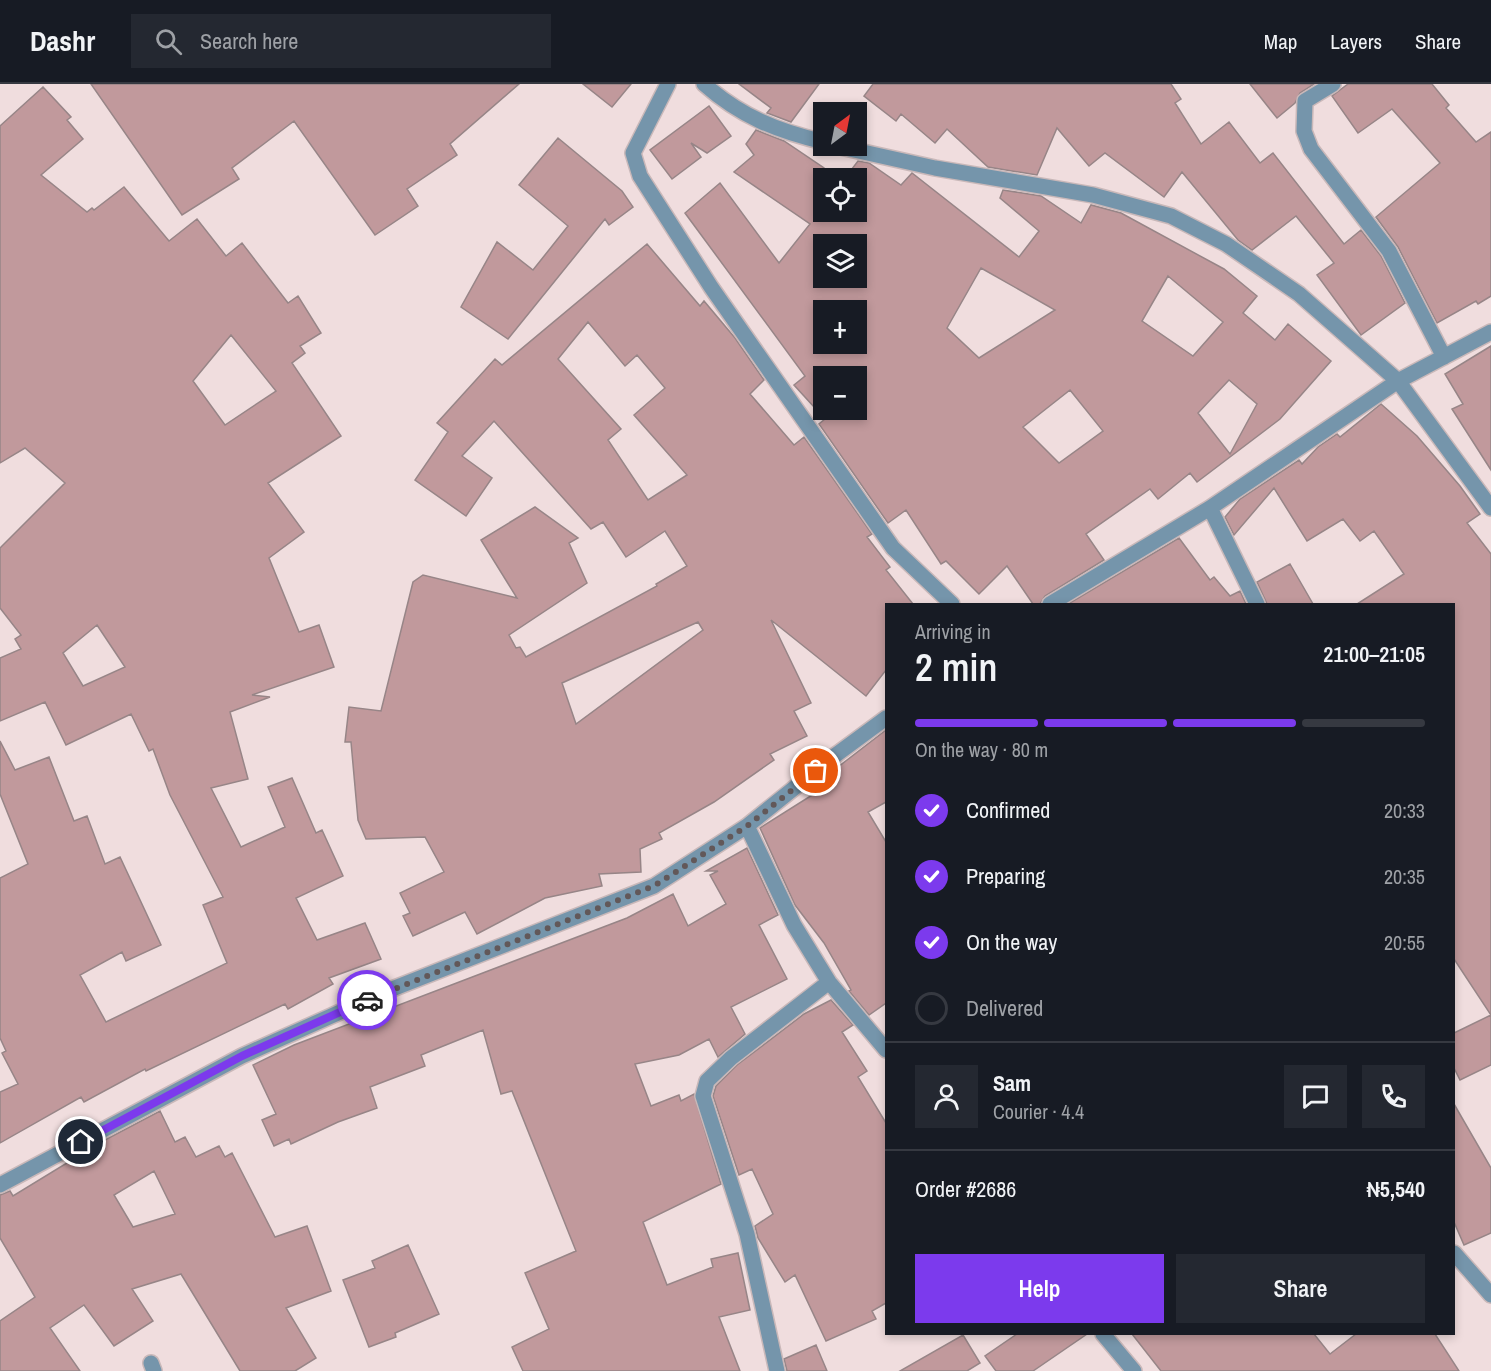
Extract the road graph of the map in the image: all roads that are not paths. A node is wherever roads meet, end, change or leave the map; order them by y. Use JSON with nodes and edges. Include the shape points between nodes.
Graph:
{"nodes":[{"id":1,"x":668,"y":84,"type":"edge"},
{"id":2,"x":704,"y":84,"type":"edge"},
{"id":3,"x":1333,"y":84,"type":"edge"},
{"id":4,"x":813,"y":139,"type":"edge"},
{"id":5,"x":867,"y":153,"type":"edge"},
{"id":6,"x":1491,"y":332,"type":"edge"},
{"id":7,"x":1444,"y":357,"type":"junction"},
{"id":8,"x":1398,"y":381,"type":"junction"},
{"id":9,"x":1210,"y":508,"type":"junction"},
{"id":10,"x":1491,"y":508,"type":"edge"},
{"id":11,"x":951,"y":603,"type":"edge"},
{"id":12,"x":1052,"y":603,"type":"edge"},
{"id":13,"x":1257,"y":603,"type":"edge"},
{"id":14,"x":885,"y":719,"type":"edge"},
{"id":15,"x":747,"y":826,"type":"junction"},
{"id":16,"x":829,"y":982,"type":"junction"},
{"id":17,"x":885,"y":1049,"type":"edge"},
{"id":18,"x":0,"y":1185,"type":"edge"},
{"id":19,"x":1455,"y":1254,"type":"edge"},
{"id":20,"x":1491,"y":1294,"type":"edge"},
{"id":21,"x":1103,"y":1335,"type":"edge"},
{"id":22,"x":777,"y":1371,"type":"edge"},
{"id":23,"x":1134,"y":1371,"type":"edge"}],
"edges":[{"from":1,"to":11,"type":"street","via":[[633,153],[640,176],[711,287],[892,548]]},
{"from":2,"to":4,"type":"street","via":[[729,106],[776,129]]},
{"from":3,"to":7,"type":"street","via":[[1305,101],[1304,131],[1311,149],[1389,251]]},
{"from":5,"to":8,"type":"street","via":[[1093,195],[1171,216],[1226,244],[1299,294]]},
{"from":6,"to":7,"type":"street"},
{"from":7,"to":8,"type":"street"},
{"from":8,"to":9,"type":"street"},
{"from":8,"to":10,"type":"street"},
{"from":9,"to":12,"type":"street"},
{"from":9,"to":13,"type":"street"},
{"from":14,"to":15,"type":"street"},
{"from":15,"to":16,"type":"street","via":[[794,925]]},
{"from":15,"to":18,"type":"street","via":[[654,886],[387,992],[242,1056]]},
{"from":16,"to":17,"type":"street"},
{"from":16,"to":22,"type":"street","via":[[730,1058],[707,1081],[703,1096],[747,1234]]},
{"from":19,"to":20,"type":"street"},
{"from":21,"to":23,"type":"street"}]}
